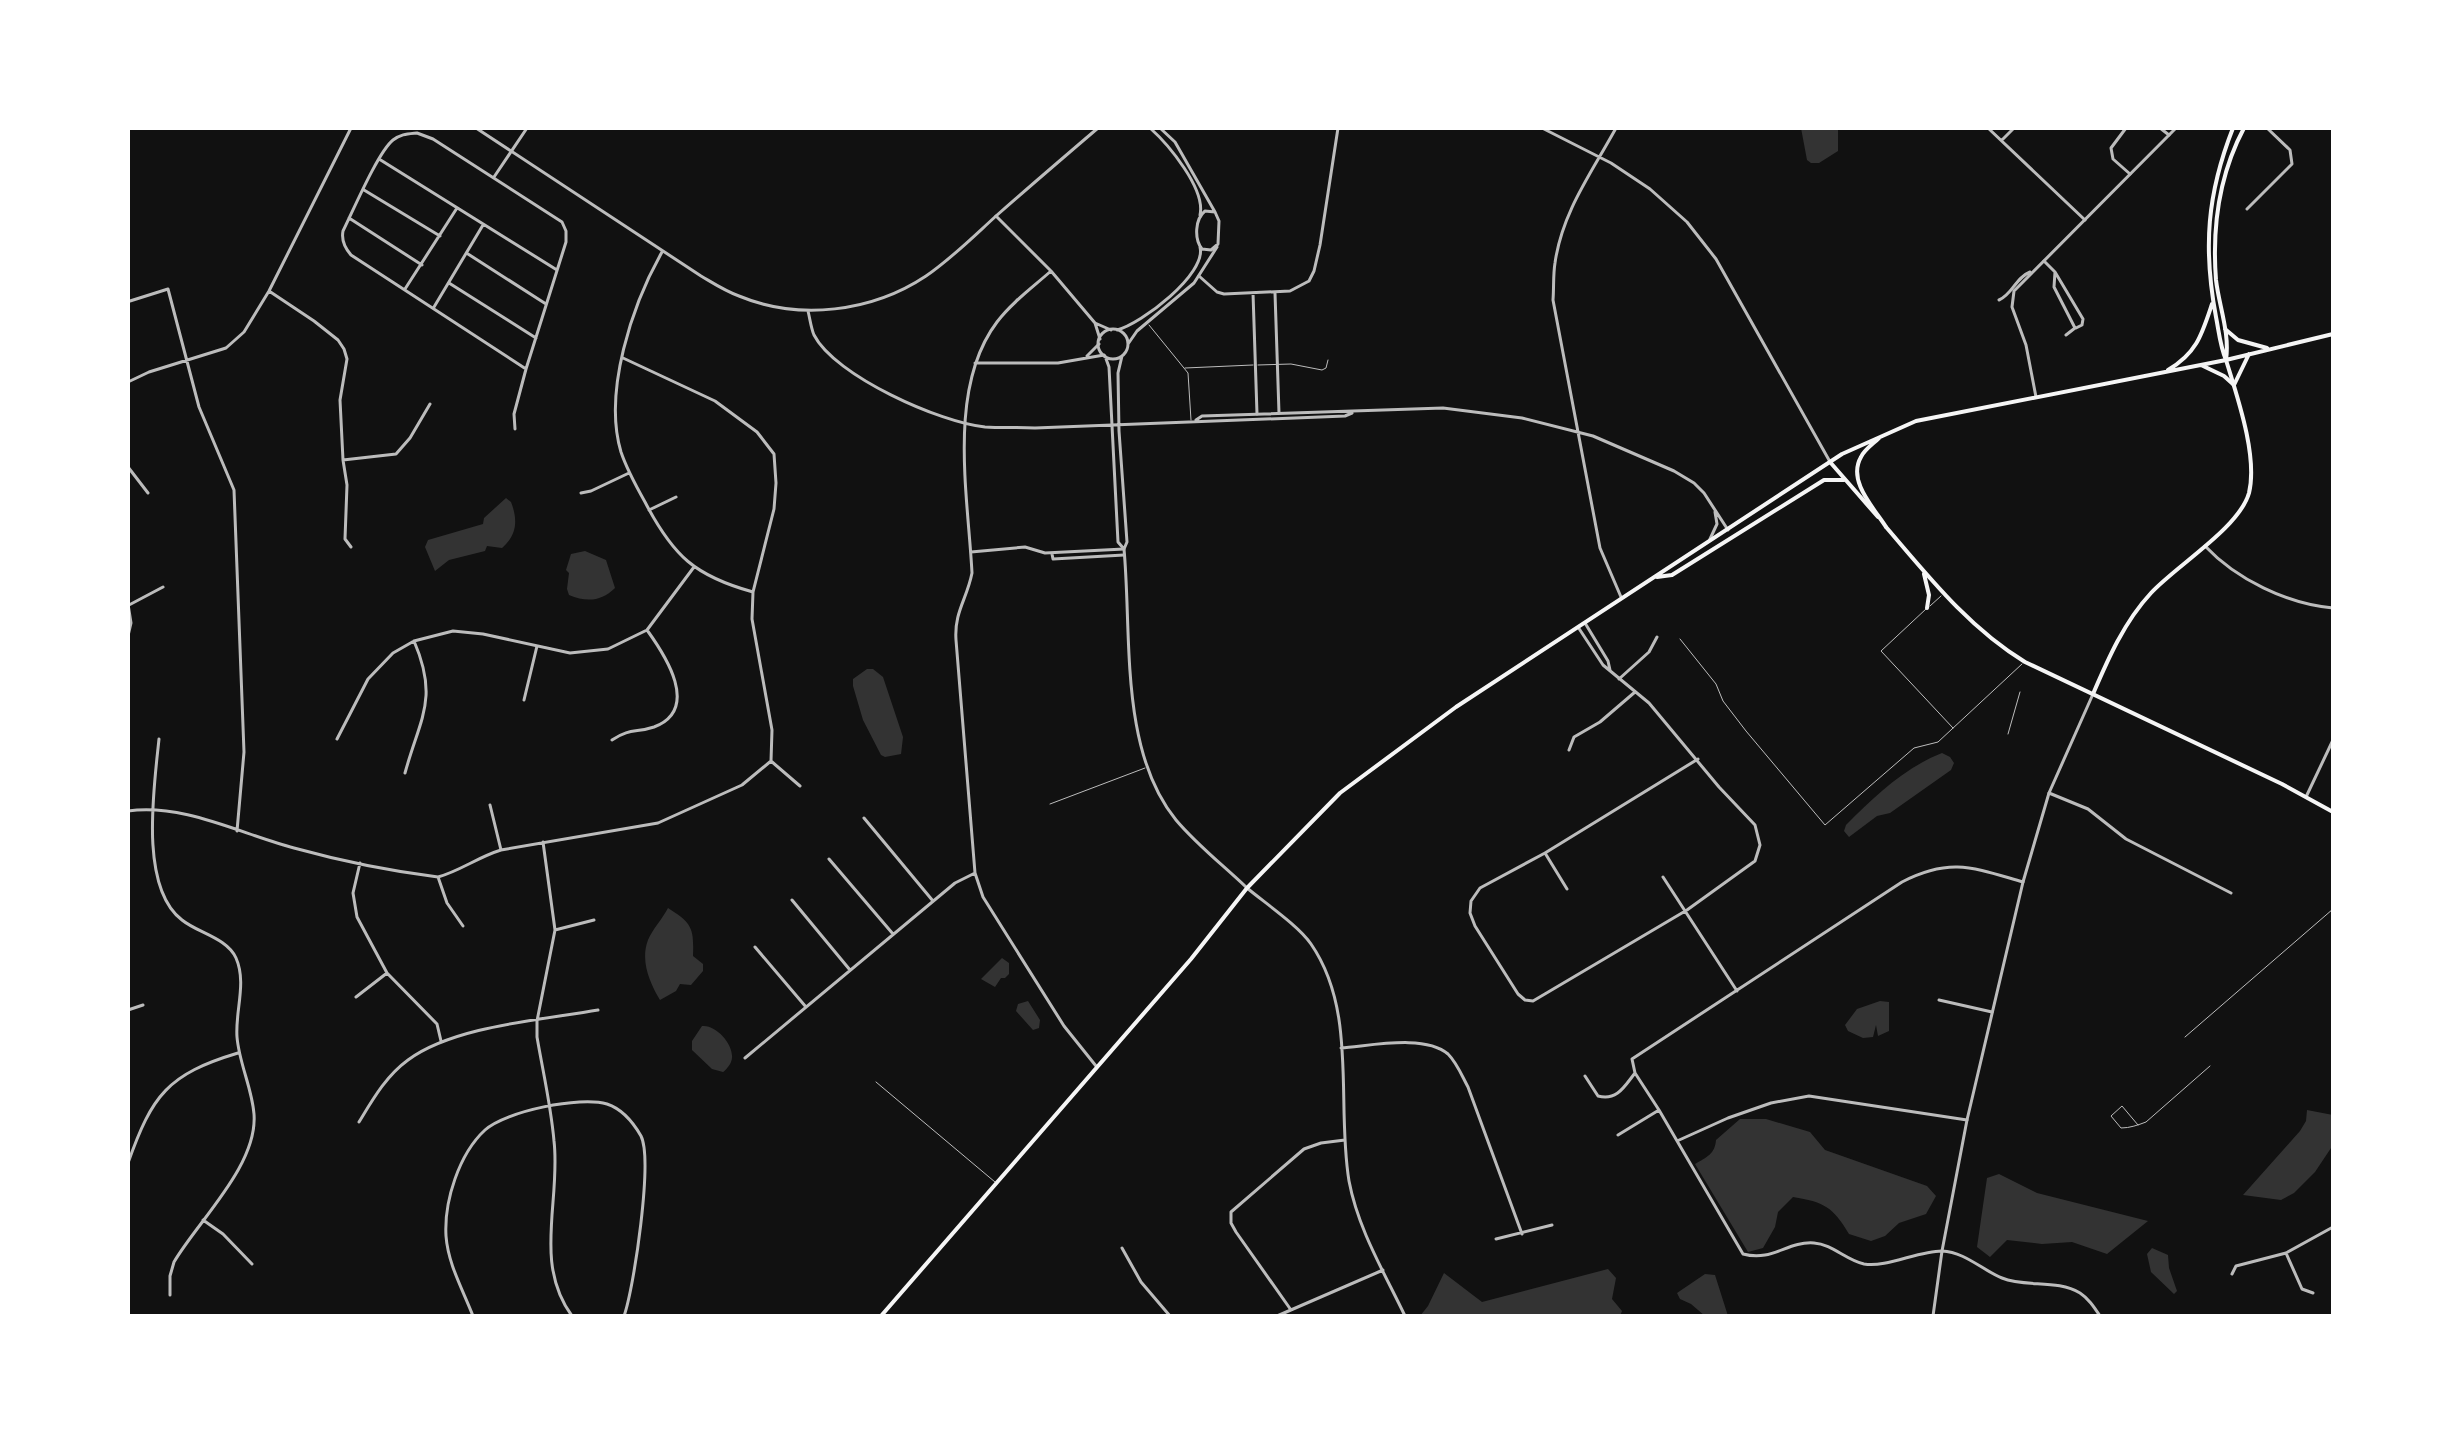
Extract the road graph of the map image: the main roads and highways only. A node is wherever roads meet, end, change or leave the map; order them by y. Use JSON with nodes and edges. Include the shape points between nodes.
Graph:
{"nodes":[{"id":1,"x":2233,"y":128,"type":"edge"},
{"id":2,"x":2244,"y":128,"type":"edge"},
{"id":3,"x":2213,"y":301,"type":"junction"},
{"id":4,"x":2225,"y":328,"type":"junction"},
{"id":5,"x":2333,"y":334,"type":"edge"},
{"id":6,"x":2269,"y":349,"type":"junction"},
{"id":7,"x":2249,"y":354,"type":"junction"},
{"id":8,"x":2226,"y":360,"type":"junction"},
{"id":9,"x":2200,"y":365,"type":"junction"},
{"id":10,"x":2165,"y":372,"type":"junction"},
{"id":11,"x":2234,"y":385,"type":"junction"},
{"id":12,"x":1881,"y":435,"type":"junction"},
{"id":13,"x":1830,"y":462,"type":"junction"},
{"id":14,"x":1844,"y":480,"type":"junction"},
{"id":15,"x":1886,"y":527,"type":"junction"},
{"id":16,"x":1923,"y":572,"type":"junction"},
{"id":17,"x":1654,"y":577,"type":"junction"},
{"id":18,"x":1927,"y":608,"type":"road end"},
{"id":19,"x":2093,"y":694,"type":"junction"},
{"id":20,"x":2333,"y":812,"type":"edge"},
{"id":21,"x":881,"y":1316,"type":"edge"}],
"edges":[{"from":1,"to":3,"type":"main road","via":[[2210,207],[2208,276]]},
{"from":2,"to":4,"type":"main road","via":[[2228,165],[2216,224],[2216,280]]},
{"from":3,"to":8,"type":"main road"},
{"from":3,"to":10,"type":"main road","via":[[2200,339]]},
{"from":4,"to":6,"type":"main road","via":[[2238,340]]},
{"from":4,"to":8,"type":"main road"},
{"from":5,"to":6,"type":"main road"},
{"from":6,"to":7,"type":"main road"},
{"from":7,"to":8,"type":"main road"},
{"from":7,"to":11,"type":"main road"},
{"from":8,"to":9,"type":"main road"},
{"from":8,"to":11,"type":"main road"},
{"from":9,"to":10,"type":"main road"},
{"from":9,"to":11,"type":"main road"},
{"from":10,"to":12,"type":"main road","via":[[1935,416]]},
{"from":11,"to":19,"type":"main road","via":[[2251,463],[2243,507],[2132,617]]},
{"from":12,"to":13,"type":"main road"},
{"from":12,"to":15,"type":"main road","via":[[1856,471],[1858,484]]},
{"from":13,"to":14,"type":"main road"},
{"from":13,"to":17,"type":"main road"},
{"from":14,"to":15,"type":"main road"},
{"from":14,"to":17,"type":"main road","via":[[1822,481],[1672,575]]},
{"from":15,"to":16,"type":"main road"},
{"from":16,"to":18,"type":"main road"},
{"from":16,"to":19,"type":"main road","via":[[2003,649]]},
{"from":17,"to":21,"type":"main road","via":[[1456,707],[1340,793],[1247,888]]},
{"from":19,"to":20,"type":"main road"}]}
